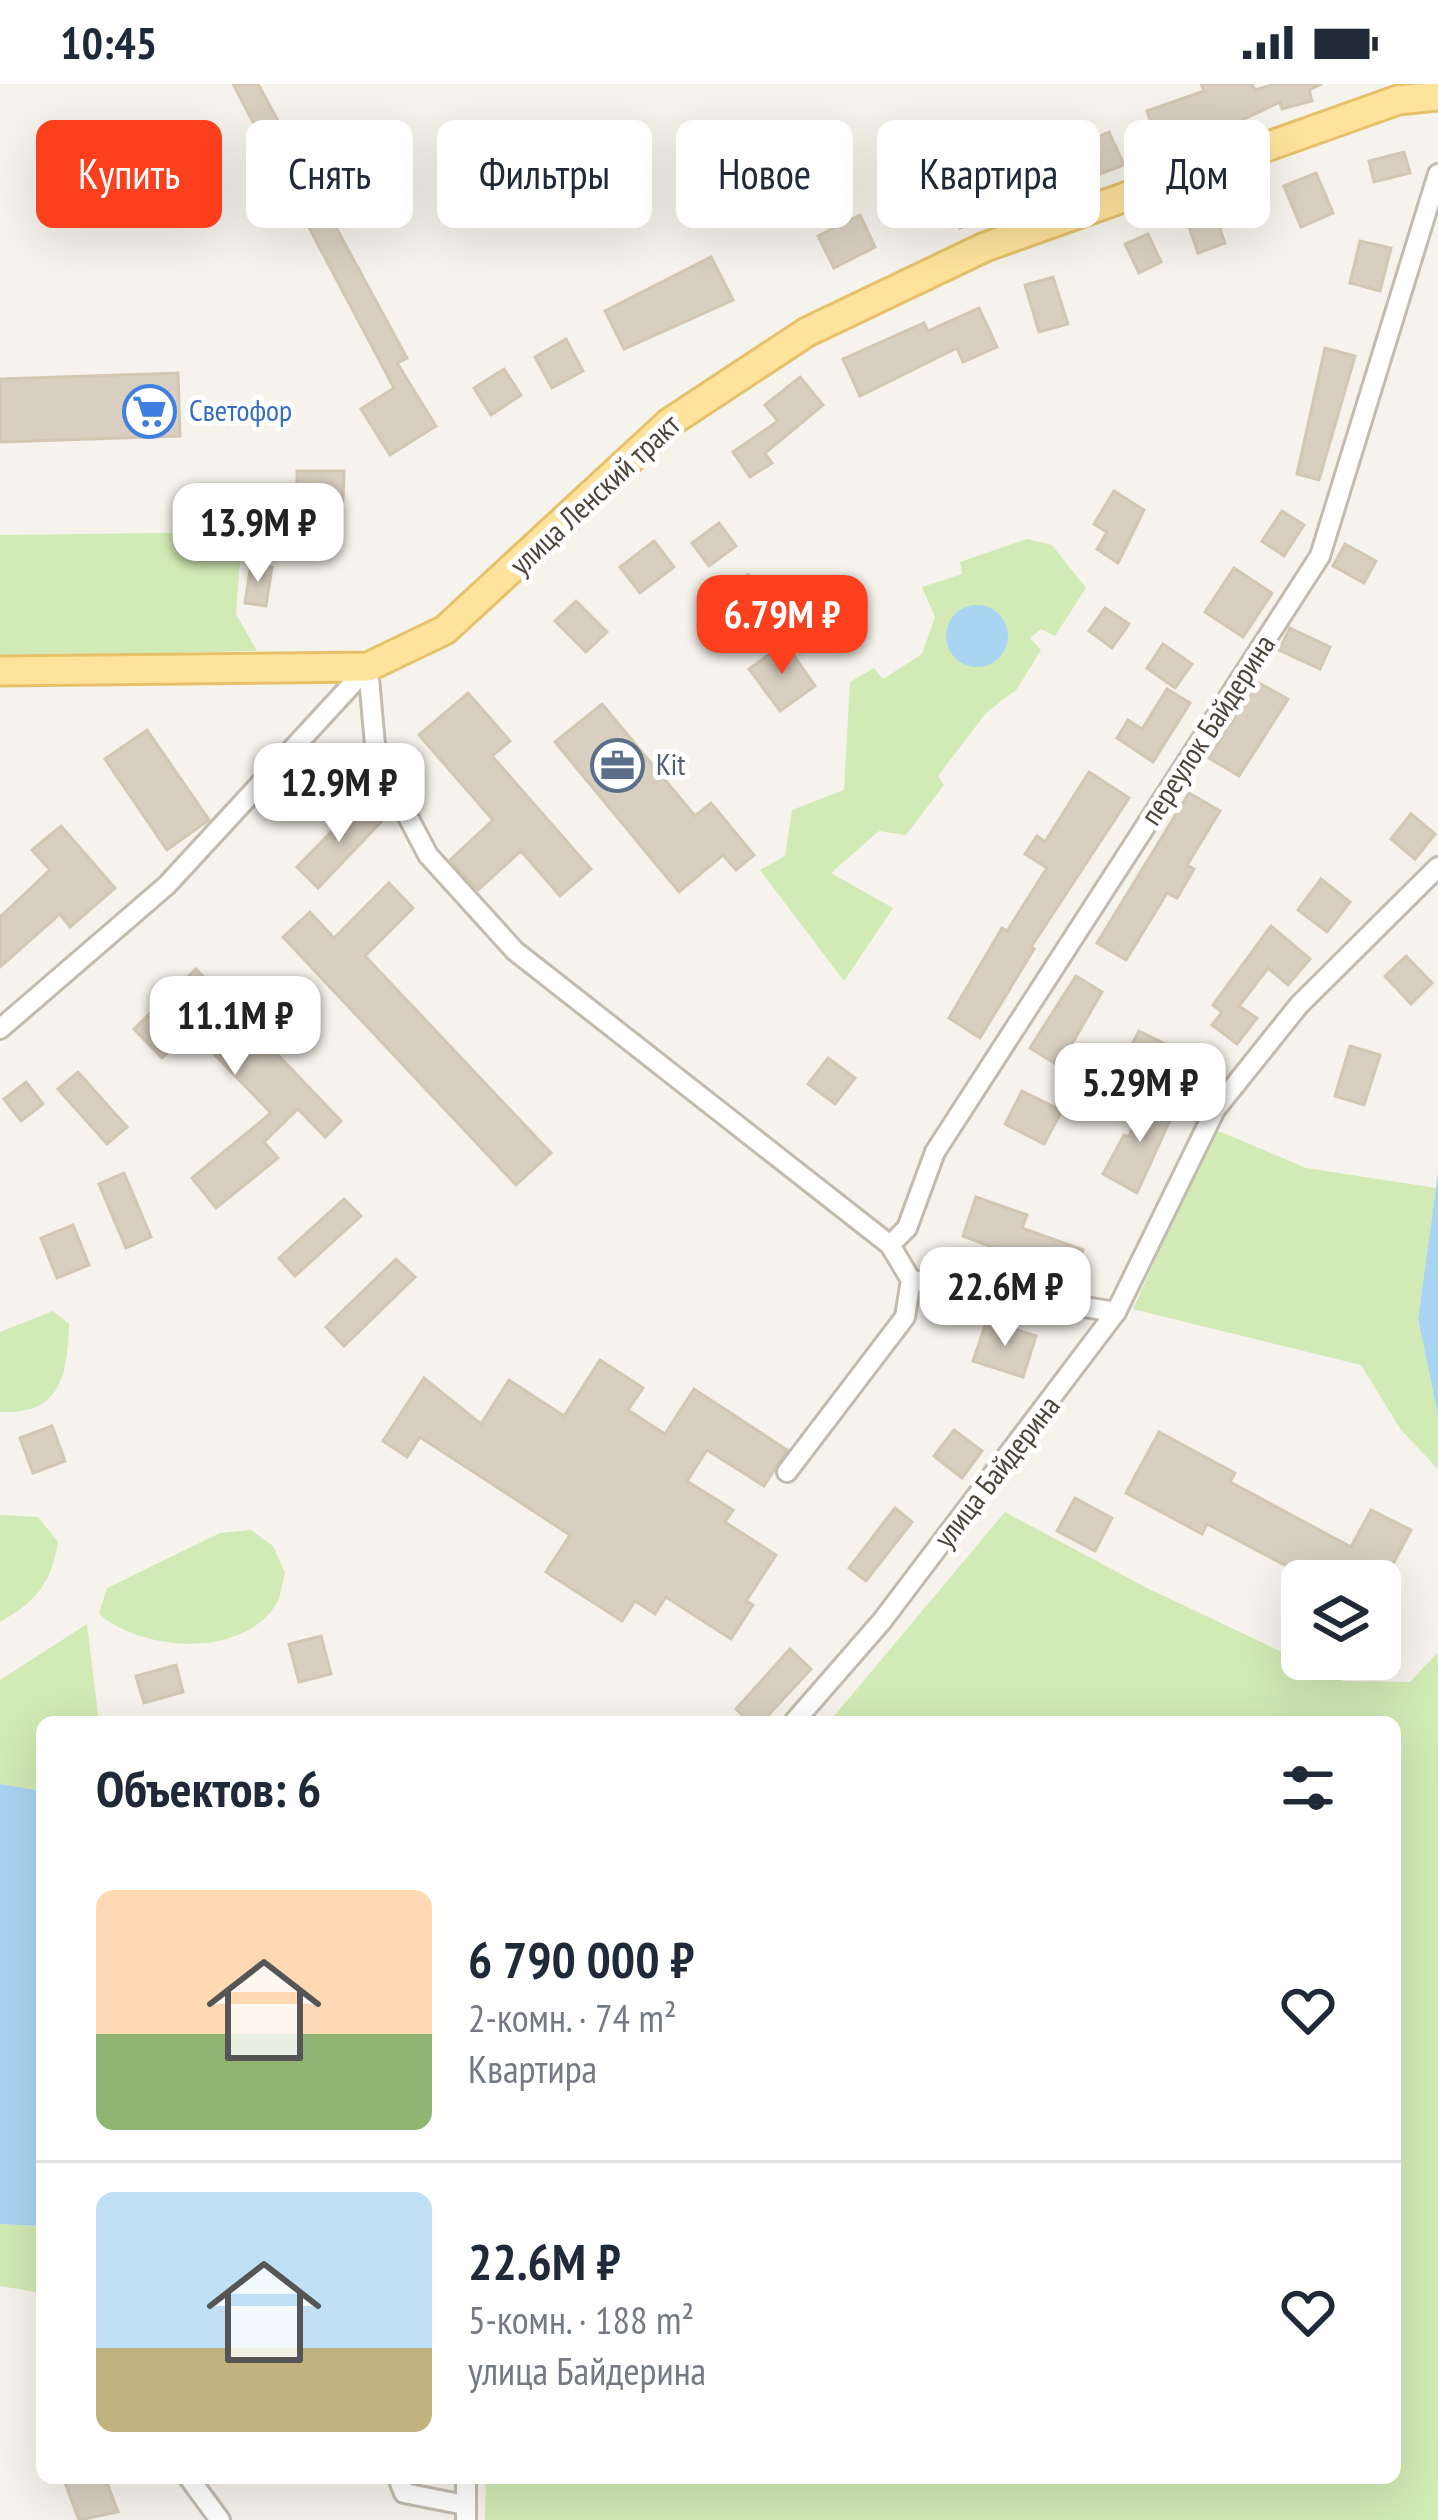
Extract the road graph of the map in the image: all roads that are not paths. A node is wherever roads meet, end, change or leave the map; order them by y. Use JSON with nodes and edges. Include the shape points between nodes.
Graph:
{"nodes":[{"id":1,"x":1438,"y":96,"type":"edge"},
{"id":2,"x":1438,"y":174,"type":"edge"},
{"id":3,"x":368,"y":667,"type":"junction"},
{"id":4,"x":0,"y":671,"type":"edge"},
{"id":5,"x":1438,"y":867,"type":"edge"},
{"id":6,"x":0,"y":1029,"type":"edge"},
{"id":7,"x":890,"y":1244,"type":"junction"},
{"id":8,"x":911,"y":1280,"type":"junction"},
{"id":9,"x":1116,"y":1312,"type":"junction"},
{"id":10,"x":787,"y":1472,"type":"dead end"},
{"id":11,"x":799,"y":1716,"type":"edge"},
{"id":12,"x":193,"y":2484,"type":"edge"},
{"id":13,"x":401,"y":2484,"type":"edge"},
{"id":14,"x":465,"y":2512,"type":"edge"},
{"id":15,"x":220,"y":2520,"type":"edge"}],
"edges":[{"from":1,"to":3,"type":"main road","name":"улица Ленский тракт","via":[[1398,100],[985,247],[807,332],[669,423],[445,630]]},
{"from":2,"to":7,"type":"street","name":"переулок Байдерина","via":[[1320,556],[935,1152],[907,1228]]},
{"from":3,"to":4,"type":"main road","name":"улица Ленский тракт"},
{"from":3,"to":6,"type":"street","via":[[167,884]]},
{"from":3,"to":7,"type":"street","via":[[376,756],[428,855],[515,951]]},
{"from":5,"to":9,"type":"street","name":"улица Байдерина","via":[[1299,1005],[1215,1110]]},
{"from":7,"to":8,"type":"street"},
{"from":8,"to":9,"type":"street"},
{"from":8,"to":10,"type":"street","via":[[905,1318]]},
{"from":9,"to":11,"type":"street","name":"улица Байдерина","via":[[896,1604]]},
{"from":12,"to":15,"type":"street"},
{"from":13,"to":14,"type":"street"}]}
